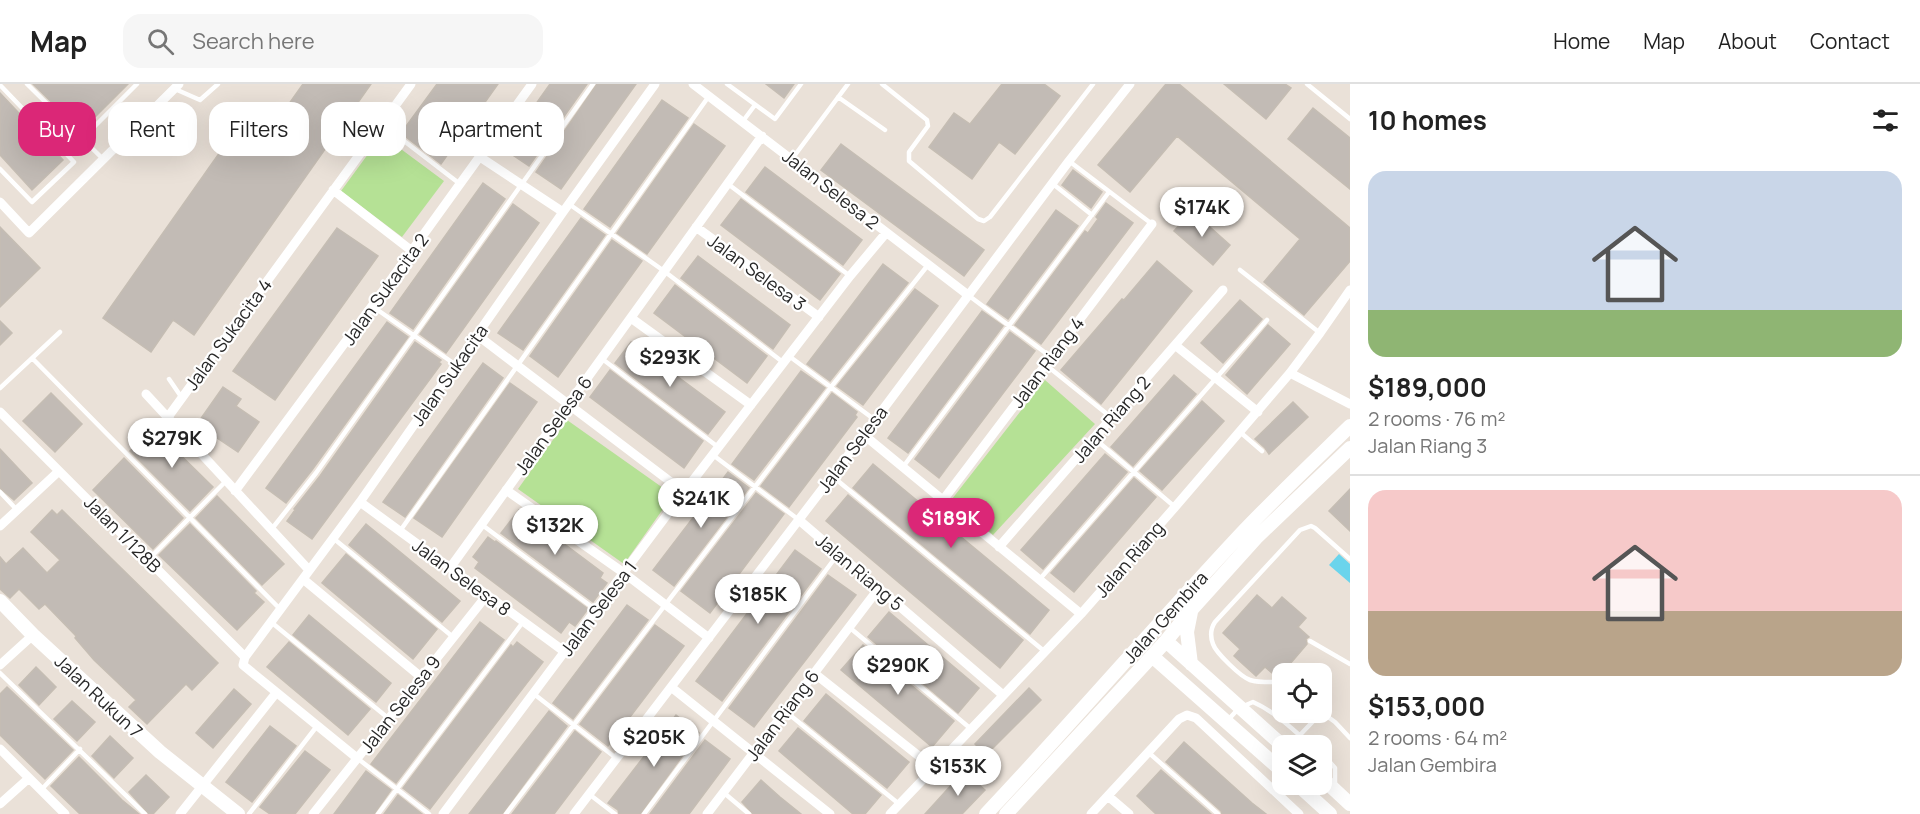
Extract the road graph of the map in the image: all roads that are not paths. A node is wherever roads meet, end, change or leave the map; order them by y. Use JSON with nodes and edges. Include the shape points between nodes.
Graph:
{"nodes":[{"id":1,"x":27,"y":84,"type":"edge"},
{"id":2,"x":137,"y":84,"type":"edge"},
{"id":3,"x":218,"y":84,"type":"edge"},
{"id":4,"x":411,"y":84,"type":"edge"},
{"id":5,"x":532,"y":84,"type":"edge"},
{"id":6,"x":593,"y":84,"type":"edge"},
{"id":7,"x":655,"y":84,"type":"edge"},
{"id":8,"x":693,"y":84,"type":"edge"},
{"id":9,"x":727,"y":84,"type":"edge"},
{"id":10,"x":801,"y":84,"type":"edge"},
{"id":11,"x":848,"y":84,"type":"edge"},
{"id":12,"x":882,"y":84,"type":"edge"},
{"id":13,"x":1093,"y":84,"type":"edge"},
{"id":14,"x":1130,"y":84,"type":"edge"},
{"id":15,"x":1306,"y":84,"type":"edge"},
{"id":16,"x":177,"y":85,"type":"edge"},
{"id":17,"x":0,"y":86,"type":"edge"},
{"id":18,"x":709,"y":96,"type":"junction"},
{"id":19,"x":838,"y":97,"type":"junction"},
{"id":20,"x":45,"y":102,"type":"edge"},
{"id":21,"x":398,"y":102,"type":"edge"},
{"id":22,"x":755,"y":105,"type":"junction"},
{"id":23,"x":1350,"y":119,"type":"edge"},
{"id":24,"x":743,"y":122,"type":"junction"},
{"id":25,"x":96,"y":125,"type":"edge"},
{"id":26,"x":885,"y":130,"type":"dead end"},
{"id":27,"x":762,"y":136,"type":"junction"},
{"id":28,"x":406,"y":142,"type":"edge"},
{"id":29,"x":96,"y":152,"type":"edge"},
{"id":30,"x":358,"y":156,"type":"edge"},
{"id":31,"x":480,"y":157,"type":"junction"},
{"id":32,"x":103,"y":159,"type":"junction"},
{"id":33,"x":792,"y":159,"type":"junction"},
{"id":34,"x":1069,"y":161,"type":"junction"},
{"id":35,"x":0,"y":169,"type":"edge"},
{"id":36,"x":460,"y":184,"type":"junction"},
{"id":37,"x":521,"y":184,"type":"junction"},
{"id":38,"x":728,"y":184,"type":"junction"},
{"id":39,"x":1053,"y":184,"type":"junction"},
{"id":40,"x":333,"y":190,"type":"junction"},
{"id":41,"x":1109,"y":192,"type":"junction"},
{"id":42,"x":0,"y":202,"type":"edge"},
{"id":43,"x":569,"y":204,"type":"junction"},
{"id":44,"x":563,"y":212,"type":"junction"},
{"id":45,"x":1092,"y":215,"type":"junction"},
{"id":46,"x":1152,"y":224,"type":"joint"},
{"id":47,"x":696,"y":227,"type":"junction"},
{"id":48,"x":886,"y":233,"type":"junction"},
{"id":49,"x":610,"y":234,"type":"junction"},
{"id":50,"x":412,"y":251,"type":"junction"},
{"id":51,"x":928,"y":265,"type":"junction"},
{"id":52,"x":1240,"y":270,"type":"dead end"},
{"id":53,"x":664,"y":271,"type":"junction"},
{"id":54,"x":850,"y":276,"type":"junction"},
{"id":55,"x":1223,"y":290,"type":"dead end"},
{"id":56,"x":1350,"y":290,"type":"edge"},
{"id":57,"x":968,"y":295,"type":"junction"},
{"id":58,"x":372,"y":306,"type":"junction"},
{"id":59,"x":819,"y":317,"type":"junction"},
{"id":60,"x":631,"y":318,"type":"junction"},
{"id":61,"x":1268,"y":320,"type":"dead end"},
{"id":62,"x":1010,"y":326,"type":"junction"},
{"id":63,"x":60,"y":332,"type":"dead end"},
{"id":64,"x":1320,"y":333,"type":"junction"},
{"id":65,"x":414,"y":335,"type":"junction"},
{"id":66,"x":477,"y":335,"type":"junction"},
{"id":67,"x":1175,"y":345,"type":"junction"},
{"id":68,"x":32,"y":358,"type":"junction"},
{"id":69,"x":601,"y":358,"type":"junction"},
{"id":70,"x":786,"y":359,"type":"junction"},
{"id":71,"x":1048,"y":361,"type":"junction"},
{"id":72,"x":456,"y":365,"type":"junction"},
{"id":73,"x":518,"y":366,"type":"junction"},
{"id":74,"x":1290,"y":373,"type":"junction"},
{"id":75,"x":1215,"y":378,"type":"junction"},
{"id":76,"x":169,"y":380,"type":"dead end"},
{"id":77,"x":831,"y":387,"type":"junction"},
{"id":78,"x":0,"y":388,"type":"edge"},
{"id":79,"x":146,"y":394,"type":"dead end"},
{"id":80,"x":182,"y":398,"type":"junction"},
{"id":81,"x":569,"y":403,"type":"junction"},
{"id":82,"x":1350,"y":404,"type":"edge"},
{"id":83,"x":751,"y":405,"type":"junction"},
{"id":84,"x":0,"y":412,"type":"edge"},
{"id":85,"x":1257,"y":412,"type":"junction"},
{"id":86,"x":168,"y":417,"type":"junction"},
{"id":87,"x":1112,"y":418,"type":"junction"},
{"id":88,"x":874,"y":420,"type":"junction"},
{"id":89,"x":1350,"y":426,"type":"edge"},
{"id":90,"x":1240,"y":432,"type":"junction"},
{"id":91,"x":864,"y":435,"type":"junction"},
{"id":92,"x":1094,"y":438,"type":"junction"},
{"id":93,"x":1350,"y":448,"type":"edge"},
{"id":94,"x":716,"y":451,"type":"junction"},
{"id":95,"x":1262,"y":452,"type":"dead end"},
{"id":96,"x":903,"y":467,"type":"junction"},
{"id":97,"x":59,"y":471,"type":"junction"},
{"id":98,"x":1133,"y":472,"type":"junction"},
{"id":99,"x":832,"y":476,"type":"junction"},
{"id":100,"x":226,"y":481,"type":"junction"},
{"id":101,"x":755,"y":487,"type":"junction"},
{"id":102,"x":506,"y":490,"type":"junction"},
{"id":103,"x":235,"y":491,"type":"junction"},
{"id":104,"x":0,"y":492,"type":"edge"},
{"id":105,"x":684,"y":492,"type":"junction"},
{"id":106,"x":943,"y":500,"type":"junction"},
{"id":107,"x":360,"y":502,"type":"junction"},
{"id":108,"x":1175,"y":507,"type":"junction"},
{"id":109,"x":17,"y":510,"type":"junction"},
{"id":110,"x":189,"y":518,"type":"junction"},
{"id":111,"x":799,"y":520,"type":"junction"},
{"id":112,"x":481,"y":524,"type":"junction"},
{"id":113,"x":0,"y":526,"type":"edge"},
{"id":114,"x":271,"y":530,"type":"junction"},
{"id":115,"x":400,"y":531,"type":"junction"},
{"id":116,"x":333,"y":538,"type":"junction"},
{"id":117,"x":999,"y":547,"type":"junction"},
{"id":118,"x":838,"y":554,"type":"junction"},
{"id":119,"x":1350,"y":559,"type":"edge"},
{"id":120,"x":148,"y":560,"type":"junction"},
{"id":121,"x":450,"y":568,"type":"junction"},
{"id":122,"x":624,"y":573,"type":"junction"},
{"id":123,"x":306,"y":574,"type":"junction"},
{"id":124,"x":1039,"y":580,"type":"junction"},
{"id":125,"x":879,"y":588,"type":"junction"},
{"id":126,"x":487,"y":595,"type":"junction"},
{"id":127,"x":0,"y":602,"type":"edge"},
{"id":128,"x":666,"y":605,"type":"junction"},
{"id":129,"x":280,"y":609,"type":"junction"},
{"id":130,"x":1192,"y":609,"type":"junction"},
{"id":131,"x":596,"y":610,"type":"junction"},
{"id":132,"x":1081,"y":614,"type":"junction"},
{"id":133,"x":271,"y":622,"type":"junction"},
{"id":134,"x":523,"y":622,"type":"junction"},
{"id":135,"x":849,"y":627,"type":"junction"},
{"id":136,"x":33,"y":635,"type":"junction"},
{"id":137,"x":453,"y":637,"type":"junction"},
{"id":138,"x":708,"y":638,"type":"junction"},
{"id":139,"x":1166,"y":641,"type":"junction"},
{"id":140,"x":1310,"y":641,"type":"dead end"},
{"id":141,"x":1145,"y":643,"type":"junction"},
{"id":142,"x":1044,"y":651,"type":"junction"},
{"id":143,"x":565,"y":652,"type":"junction"},
{"id":144,"x":1152,"y":656,"type":"junction"},
{"id":145,"x":244,"y":661,"type":"junction"},
{"id":146,"x":1191,"y":664,"type":"junction"},
{"id":147,"x":1350,"y":664,"type":"edge"},
{"id":148,"x":0,"y":665,"type":"edge"},
{"id":149,"x":0,"y":672,"type":"edge"},
{"id":150,"x":814,"y":673,"type":"junction"},
{"id":151,"x":420,"y":677,"type":"junction"},
{"id":152,"x":1270,"y":682,"type":"edge"},
{"id":153,"x":671,"y":687,"type":"junction"},
{"id":154,"x":276,"y":693,"type":"junction"},
{"id":155,"x":534,"y":694,"type":"junction"},
{"id":156,"x":1003,"y":694,"type":"junction"},
{"id":157,"x":1239,"y":708,"type":"junction"},
{"id":158,"x":785,"y":711,"type":"junction"},
{"id":159,"x":388,"y":718,"type":"junction"},
{"id":160,"x":1332,"y":720,"type":"edge"},
{"id":161,"x":714,"y":721,"type":"junction"},
{"id":162,"x":1227,"y":721,"type":"junction"},
{"id":163,"x":1311,"y":723,"type":"edge"},
{"id":164,"x":574,"y":725,"type":"junction"},
{"id":165,"x":317,"y":726,"type":"junction"},
{"id":166,"x":970,"y":729,"type":"junction"},
{"id":167,"x":1300,"y":735,"type":"joint"},
{"id":168,"x":1272,"y":736,"type":"edge"},
{"id":169,"x":1350,"y":738,"type":"edge"},
{"id":170,"x":0,"y":749,"type":"edge"},
{"id":171,"x":80,"y":749,"type":"junction"},
{"id":172,"x":754,"y":752,"type":"junction"},
{"id":173,"x":1148,"y":752,"type":"junction"},
{"id":174,"x":357,"y":758,"type":"junction"},
{"id":175,"x":616,"y":759,"type":"junction"},
{"id":176,"x":1272,"y":762,"type":"edge"},
{"id":177,"x":1332,"y":765,"type":"edge"},
{"id":178,"x":934,"y":768,"type":"junction"},
{"id":179,"x":29,"y":778,"type":"junction"},
{"id":180,"x":203,"y":786,"type":"junction"},
{"id":181,"x":397,"y":789,"type":"junction"},
{"id":182,"x":1334,"y":789,"type":"joint"},
{"id":183,"x":41,"y":790,"type":"junction"},
{"id":184,"x":723,"y":792,"type":"junction"},
{"id":185,"x":590,"y":794,"type":"junction"},
{"id":186,"x":1309,"y":795,"type":"edge"},
{"id":187,"x":1108,"y":796,"type":"junction"},
{"id":188,"x":0,"y":804,"type":"edge"},
{"id":189,"x":900,"y":804,"type":"junction"},
{"id":190,"x":1350,"y":804,"type":"edge"},
{"id":191,"x":65,"y":814,"type":"edge"},
{"id":192,"x":145,"y":814,"type":"edge"},
{"id":193,"x":180,"y":814,"type":"edge"},
{"id":194,"x":238,"y":814,"type":"edge"},
{"id":195,"x":249,"y":814,"type":"edge"},
{"id":196,"x":313,"y":814,"type":"edge"},
{"id":197,"x":378,"y":814,"type":"edge"},
{"id":198,"x":429,"y":814,"type":"edge"},
{"id":199,"x":443,"y":814,"type":"edge"},
{"id":200,"x":506,"y":814,"type":"edge"},
{"id":201,"x":574,"y":814,"type":"edge"},
{"id":202,"x":615,"y":814,"type":"edge"},
{"id":203,"x":644,"y":814,"type":"edge"},
{"id":204,"x":706,"y":814,"type":"edge"},
{"id":205,"x":748,"y":814,"type":"edge"},
{"id":206,"x":830,"y":814,"type":"edge"},
{"id":207,"x":890,"y":814,"type":"edge"},
{"id":208,"x":986,"y":814,"type":"edge"},
{"id":209,"x":1006,"y":814,"type":"edge"},
{"id":210,"x":1091,"y":814,"type":"edge"},
{"id":211,"x":1129,"y":814,"type":"edge"},
{"id":212,"x":1218,"y":814,"type":"edge"},
{"id":213,"x":1299,"y":814,"type":"edge"},
{"id":214,"x":1330,"y":814,"type":"edge"}],
"edges":[{"from":1,"to":20,"type":"lane"},
{"from":2,"to":25,"type":"lane"},
{"from":3,"to":16,"type":"lane","via":[[200,100]]},
{"from":4,"to":21,"type":"street","name":"Jalan Sukacita 4"},
{"from":5,"to":31,"type":"street","name":"Jalan Sukacita 2"},
{"from":6,"to":37,"type":"lane"},
{"from":7,"to":43,"type":"street","name":"Jalan Sukacita"},
{"from":8,"to":18,"type":"street","name":"Jalan Selesa 2"},
{"from":9,"to":22,"type":"lane"},
{"from":10,"to":22,"type":"lane","via":[[775,119]]},
{"from":11,"to":19,"type":"lane"},
{"from":12,"to":13,"type":"lane","via":[[928,123],[908,155],[909,161],[984,220]]},
{"from":14,"to":34,"type":"street","name":"Jalan Selesa"},
{"from":15,"to":23,"type":"lane"},
{"from":16,"to":32,"type":"street"},
{"from":17,"to":35,"type":"lane","via":[[74,162],[32,202]]},
{"from":18,"to":24,"type":"street","name":"Jalan Selesa 2"},
{"from":18,"to":49,"type":"lane"},
{"from":19,"to":26,"type":"lane"},
{"from":19,"to":33,"type":"lane"},
{"from":22,"to":24,"type":"lane"},
{"from":24,"to":27,"type":"street","name":"Jalan Selesa 2"},
{"from":27,"to":33,"type":"street","name":"Jalan Selesa 2"},
{"from":27,"to":38,"type":"street","name":"Jalan Selesa 6"},
{"from":28,"to":36,"type":"lane"},
{"from":29,"to":32,"type":"lane"},
{"from":30,"to":40,"type":"street","name":"Jalan Sukacita 4"},
{"from":31,"to":36,"type":"street","name":"Jalan Sukacita 2"},
{"from":31,"to":37,"type":"street"},
{"from":32,"to":42,"type":"street","via":[[29,233]]},
{"from":33,"to":48,"type":"street","name":"Jalan Selesa 2"},
{"from":34,"to":39,"type":"street","name":"Jalan Selesa"},
{"from":34,"to":41,"type":"lane"},
{"from":36,"to":50,"type":"street","name":"Jalan Sukacita 2"},
{"from":37,"to":44,"type":"street"},
{"from":37,"to":65,"type":"lane"},
{"from":38,"to":47,"type":"street","name":"Jalan Selesa 6"},
{"from":38,"to":54,"type":"lane"},
{"from":39,"to":45,"type":"lane"},
{"from":39,"to":57,"type":"street","name":"Jalan Selesa"},
{"from":40,"to":50,"type":"street"},
{"from":40,"to":80,"type":"street","name":"Jalan Sukacita 4"},
{"from":41,"to":45,"type":"lane"},
{"from":41,"to":46,"type":"lane"},
{"from":43,"to":44,"type":"street","name":"Jalan Sukacita"},
{"from":43,"to":49,"type":"lane"},
{"from":44,"to":66,"type":"street","name":"Jalan Sukacita"},
{"from":45,"to":62,"type":"lane"},
{"from":46,"to":71,"type":"street","name":"Jalan Riang 4"},
{"from":47,"to":53,"type":"street","name":"Jalan Selesa 6"},
{"from":47,"to":59,"type":"street","name":"Jalan Selesa 3"},
{"from":48,"to":51,"type":"street","name":"Jalan Selesa 2"},
{"from":48,"to":54,"type":"street","name":"Jalan Selesa 1"},
{"from":49,"to":53,"type":"lane"},
{"from":49,"to":73,"type":"lane"},
{"from":50,"to":58,"type":"street","name":"Jalan Sukacita 2"},
{"from":51,"to":57,"type":"street","name":"Jalan Selesa 2"},
{"from":51,"to":77,"type":"lane"},
{"from":52,"to":64,"type":"lane"},
{"from":53,"to":60,"type":"street","name":"Jalan Selesa 6"},
{"from":53,"to":70,"type":"lane"},
{"from":54,"to":59,"type":"street","name":"Jalan Selesa 1"},
{"from":55,"to":67,"type":"street","name":"Jalan Riang 2"},
{"from":56,"to":64,"type":"street","name":"Jalan Riang"},
{"from":57,"to":62,"type":"lane"},
{"from":57,"to":88,"type":"street","name":"Jalan Selesa"},
{"from":58,"to":65,"type":"lane"},
{"from":58,"to":103,"type":"street","name":"Jalan Sukacita 2"},
{"from":59,"to":70,"type":"street","name":"Jalan Selesa 1"},
{"from":60,"to":69,"type":"street","name":"Jalan Selesa 6"},
{"from":60,"to":83,"type":"street"},
{"from":61,"to":75,"type":"lane"},
{"from":62,"to":71,"type":"lane"},
{"from":62,"to":96,"type":"lane"},
{"from":63,"to":68,"type":"lane"},
{"from":64,"to":74,"type":"street","name":"Jalan Riang"},
{"from":65,"to":72,"type":"lane"},
{"from":65,"to":114,"type":"lane"},
{"from":66,"to":72,"type":"street","name":"Jalan Sukacita"},
{"from":66,"to":73,"type":"street"},
{"from":67,"to":75,"type":"street"},
{"from":67,"to":87,"type":"street","name":"Jalan Riang 2"},
{"from":68,"to":78,"type":"lane"},
{"from":68,"to":110,"type":"lane"},
{"from":69,"to":81,"type":"street","name":"Jalan Selesa 6"},
{"from":69,"to":94,"type":"lane"},
{"from":70,"to":77,"type":"lane"},
{"from":70,"to":83,"type":"street","name":"Jalan Selesa 1"},
{"from":71,"to":87,"type":"lane"},
{"from":71,"to":106,"type":"street","name":"Jalan Riang 4"},
{"from":72,"to":107,"type":"street","name":"Jalan Sukacita"},
{"from":73,"to":81,"type":"street"},
{"from":73,"to":115,"type":"lane"},
{"from":74,"to":82,"type":"street"},
{"from":74,"to":85,"type":"street","name":"Jalan Riang"},
{"from":75,"to":85,"type":"street"},
{"from":75,"to":98,"type":"lane"},
{"from":76,"to":80,"type":"lane"},
{"from":77,"to":88,"type":"lane"},
{"from":77,"to":101,"type":"lane"},
{"from":79,"to":86,"type":"street"},
{"from":80,"to":86,"type":"street","name":"Jalan Sukacita 4"},
{"from":81,"to":102,"type":"street","name":"Jalan Selesa 6"},
{"from":81,"to":105,"type":"street"},
{"from":83,"to":94,"type":"street","name":"Jalan Selesa 1"},
{"from":84,"to":97,"type":"street","name":"Jalan 1/128B"},
{"from":85,"to":90,"type":"street","name":"Jalan Riang"},
{"from":86,"to":100,"type":"street"},
{"from":87,"to":92,"type":"street","name":"Jalan Riang 2"},
{"from":88,"to":91,"type":"street","name":"Jalan Selesa"},
{"from":89,"to":141,"type":"main road","name":"Jalan Gembira","via":[[1243,532],[1156,626]]},
{"from":90,"to":95,"type":"lane"},
{"from":90,"to":108,"type":"street","name":"Jalan Riang"},
{"from":91,"to":96,"type":"street"},
{"from":91,"to":99,"type":"street","name":"Jalan Selesa"},
{"from":92,"to":98,"type":"lane"},
{"from":92,"to":117,"type":"street","name":"Jalan Riang 2"},
{"from":93,"to":130,"type":"main road","name":"Jalan Gembira","via":[[1256,538]]},
{"from":94,"to":101,"type":"lane"},
{"from":94,"to":105,"type":"street","name":"Jalan Selesa 1"},
{"from":96,"to":106,"type":"street"},
{"from":97,"to":109,"type":"street"},
{"from":97,"to":120,"type":"street","name":"Jalan 1/128B"},
{"from":98,"to":108,"type":"lane"},
{"from":98,"to":124,"type":"lane"},
{"from":99,"to":111,"type":"street","name":"Jalan Selesa"},
{"from":99,"to":142,"type":"lane"},
{"from":100,"to":103,"type":"street"},
{"from":100,"to":110,"type":"lane"},
{"from":101,"to":111,"type":"lane"},
{"from":101,"to":128,"type":"lane"},
{"from":102,"to":112,"type":"street","name":"Jalan Selesa 6"},
{"from":102,"to":122,"type":"street"},
{"from":103,"to":114,"type":"street"},
{"from":104,"to":109,"type":"lane"},
{"from":105,"to":122,"type":"street","name":"Jalan Selesa 1"},
{"from":106,"to":117,"type":"street"},
{"from":107,"to":115,"type":"street","name":"Jalan Selesa 8"},
{"from":107,"to":116,"type":"street","name":"Jalan Sukacita"},
{"from":108,"to":132,"type":"street","name":"Jalan Riang"},
{"from":109,"to":113,"type":"street"},
{"from":110,"to":120,"type":"lane"},
{"from":110,"to":129,"type":"lane"},
{"from":111,"to":118,"type":"street","name":"Jalan Riang 5"},
{"from":111,"to":138,"type":"street","name":"Jalan Selesa"},
{"from":112,"to":121,"type":"street","name":"Jalan Selesa 6"},
{"from":112,"to":131,"type":"lane"},
{"from":114,"to":123,"type":"street"},
{"from":115,"to":121,"type":"street","name":"Jalan Selesa 8"},
{"from":116,"to":123,"type":"street","name":"Jalan Sukacita"},
{"from":116,"to":137,"type":"lane"},
{"from":117,"to":124,"type":"street"},
{"from":118,"to":125,"type":"street","name":"Jalan Riang 5"},
{"from":118,"to":161,"type":"lane"},
{"from":119,"to":152,"type":"lane","via":[[1316,528],[1300,530],[1215,622],[1212,643],[1218,652],[1244,677]]},
{"from":120,"to":145,"type":"street","name":"Jalan 1/128B"},
{"from":121,"to":126,"type":"street","name":"Jalan Selesa 8"},
{"from":122,"to":128,"type":"street"},
{"from":122,"to":131,"type":"street","name":"Jalan Selesa 1"},
{"from":123,"to":129,"type":"street","name":"Jalan Sukacita"},
{"from":123,"to":151,"type":"street"},
{"from":124,"to":132,"type":"street"},
{"from":125,"to":135,"type":"street","name":"Jalan Riang 6"},
{"from":125,"to":156,"type":"street","name":"Jalan Riang 5"},
{"from":126,"to":134,"type":"street","name":"Jalan Selesa 8"},
{"from":126,"to":137,"type":"street","name":"Jalan Selesa 9"},
{"from":127,"to":136,"type":"main road","name":"Jalan Rukun 7"},
{"from":128,"to":138,"type":"street"},
{"from":128,"to":164,"type":"lane"},
{"from":129,"to":133,"type":"street","name":"Jalan Sukacita"},
{"from":130,"to":139,"type":"main road","name":"Jalan Gembira"},
{"from":130,"to":146,"type":"main road","via":[[1187,632]]},
{"from":131,"to":143,"type":"street","name":"Jalan Selesa 1"},
{"from":132,"to":142,"type":"street","name":"Jalan Riang"},
{"from":133,"to":145,"type":"street","name":"Jalan Sukacita"},
{"from":133,"to":159,"type":"lane"},
{"from":134,"to":143,"type":"street","name":"Jalan Selesa 8"},
{"from":134,"to":181,"type":"lane"},
{"from":135,"to":150,"type":"street","name":"Jalan Riang 6"},
{"from":135,"to":166,"type":"lane"},
{"from":136,"to":148,"type":"street"},
{"from":136,"to":180,"type":"main road","name":"Jalan Rukun 7","via":[[160,752]]},
{"from":137,"to":151,"type":"street","name":"Jalan Selesa 9"},
{"from":138,"to":153,"type":"street","name":"Jalan Selesa"},
{"from":139,"to":141,"type":"main road"},
{"from":139,"to":144,"type":"main road","name":"Jalan Gembira"},
{"from":139,"to":146,"type":"main road"},
{"from":140,"to":147,"type":"lane"},
{"from":141,"to":144,"type":"main road"},
{"from":141,"to":208,"type":"main road","name":"Jalan Gembira"},
{"from":142,"to":156,"type":"street","name":"Jalan Riang"},
{"from":143,"to":155,"type":"street","name":"Jalan Selesa 1"},
{"from":144,"to":162,"type":"main road"},
{"from":144,"to":209,"type":"main road","name":"Jalan Gembira"},
{"from":145,"to":154,"type":"street","name":"Jalan 1/128B"},
{"from":146,"to":157,"type":"main road"},
{"from":149,"to":171,"type":"lane"},
{"from":150,"to":158,"type":"street","name":"Jalan Riang 6"},
{"from":150,"to":178,"type":"street"},
{"from":151,"to":159,"type":"street","name":"Jalan Selesa 9"},
{"from":153,"to":161,"type":"street"},
{"from":153,"to":175,"type":"street","name":"Jalan Selesa"},
{"from":154,"to":165,"type":"street","name":"Jalan 1/128B"},
{"from":154,"to":180,"type":"street"},
{"from":155,"to":164,"type":"lane"},
{"from":155,"to":199,"type":"street","name":"Jalan Selesa 1"},
{"from":156,"to":166,"type":"street","name":"Jalan Riang"},
{"from":157,"to":162,"type":"lane"},
{"from":157,"to":167,"type":"lane","via":[[1253,702],[1266,707]]},
{"from":157,"to":168,"type":"main road"},
{"from":158,"to":172,"type":"street","name":"Jalan Riang 6"},
{"from":158,"to":189,"type":"lane"},
{"from":159,"to":174,"type":"street","name":"Jalan Selesa 9"},
{"from":160,"to":169,"type":"lane"},
{"from":161,"to":172,"type":"street"},
{"from":161,"to":203,"type":"lane"},
{"from":162,"to":176,"type":"main road"},
{"from":163,"to":167,"type":"lane"},
{"from":164,"to":175,"type":"lane"},
{"from":164,"to":200,"type":"lane"},
{"from":165,"to":174,"type":"street","name":"Jalan 1/128B"},
{"from":165,"to":195,"type":"lane"},
{"from":166,"to":178,"type":"street","name":"Jalan Riang"},
{"from":170,"to":179,"type":"street"},
{"from":171,"to":183,"type":"lane"},
{"from":171,"to":192,"type":"lane"},
{"from":172,"to":184,"type":"street","name":"Jalan Riang 6"},
{"from":172,"to":206,"type":"street"},
{"from":173,"to":187,"type":"street"},
{"from":173,"to":212,"type":"lane"},
{"from":173,"to":213,"type":"street","via":[[1183,716],[1192,716]]},
{"from":174,"to":181,"type":"lane"},
{"from":174,"to":196,"type":"street","name":"Jalan Selesa 9"},
{"from":175,"to":185,"type":"street","name":"Jalan Selesa"},
{"from":177,"to":182,"type":"lane"},
{"from":178,"to":189,"type":"street","name":"Jalan Riang"},
{"from":179,"to":183,"type":"street"},
{"from":179,"to":188,"type":"street"},
{"from":180,"to":193,"type":"street"},
{"from":180,"to":194,"type":"main road","name":"Jalan Rukun 7"},
{"from":181,"to":197,"type":"lane"},
{"from":181,"to":198,"type":"lane"},
{"from":182,"to":190,"type":"main road"},
{"from":183,"to":191,"type":"street"},
{"from":184,"to":204,"type":"street","name":"Jalan Riang 6"},
{"from":184,"to":205,"type":"lane"},
{"from":185,"to":201,"type":"street","name":"Jalan Selesa"},
{"from":185,"to":202,"type":"lane"},
{"from":186,"to":214,"type":"main road"},
{"from":187,"to":210,"type":"street"},
{"from":187,"to":211,"type":"street"},
{"from":189,"to":207,"type":"street","name":"Jalan Riang"}]}
